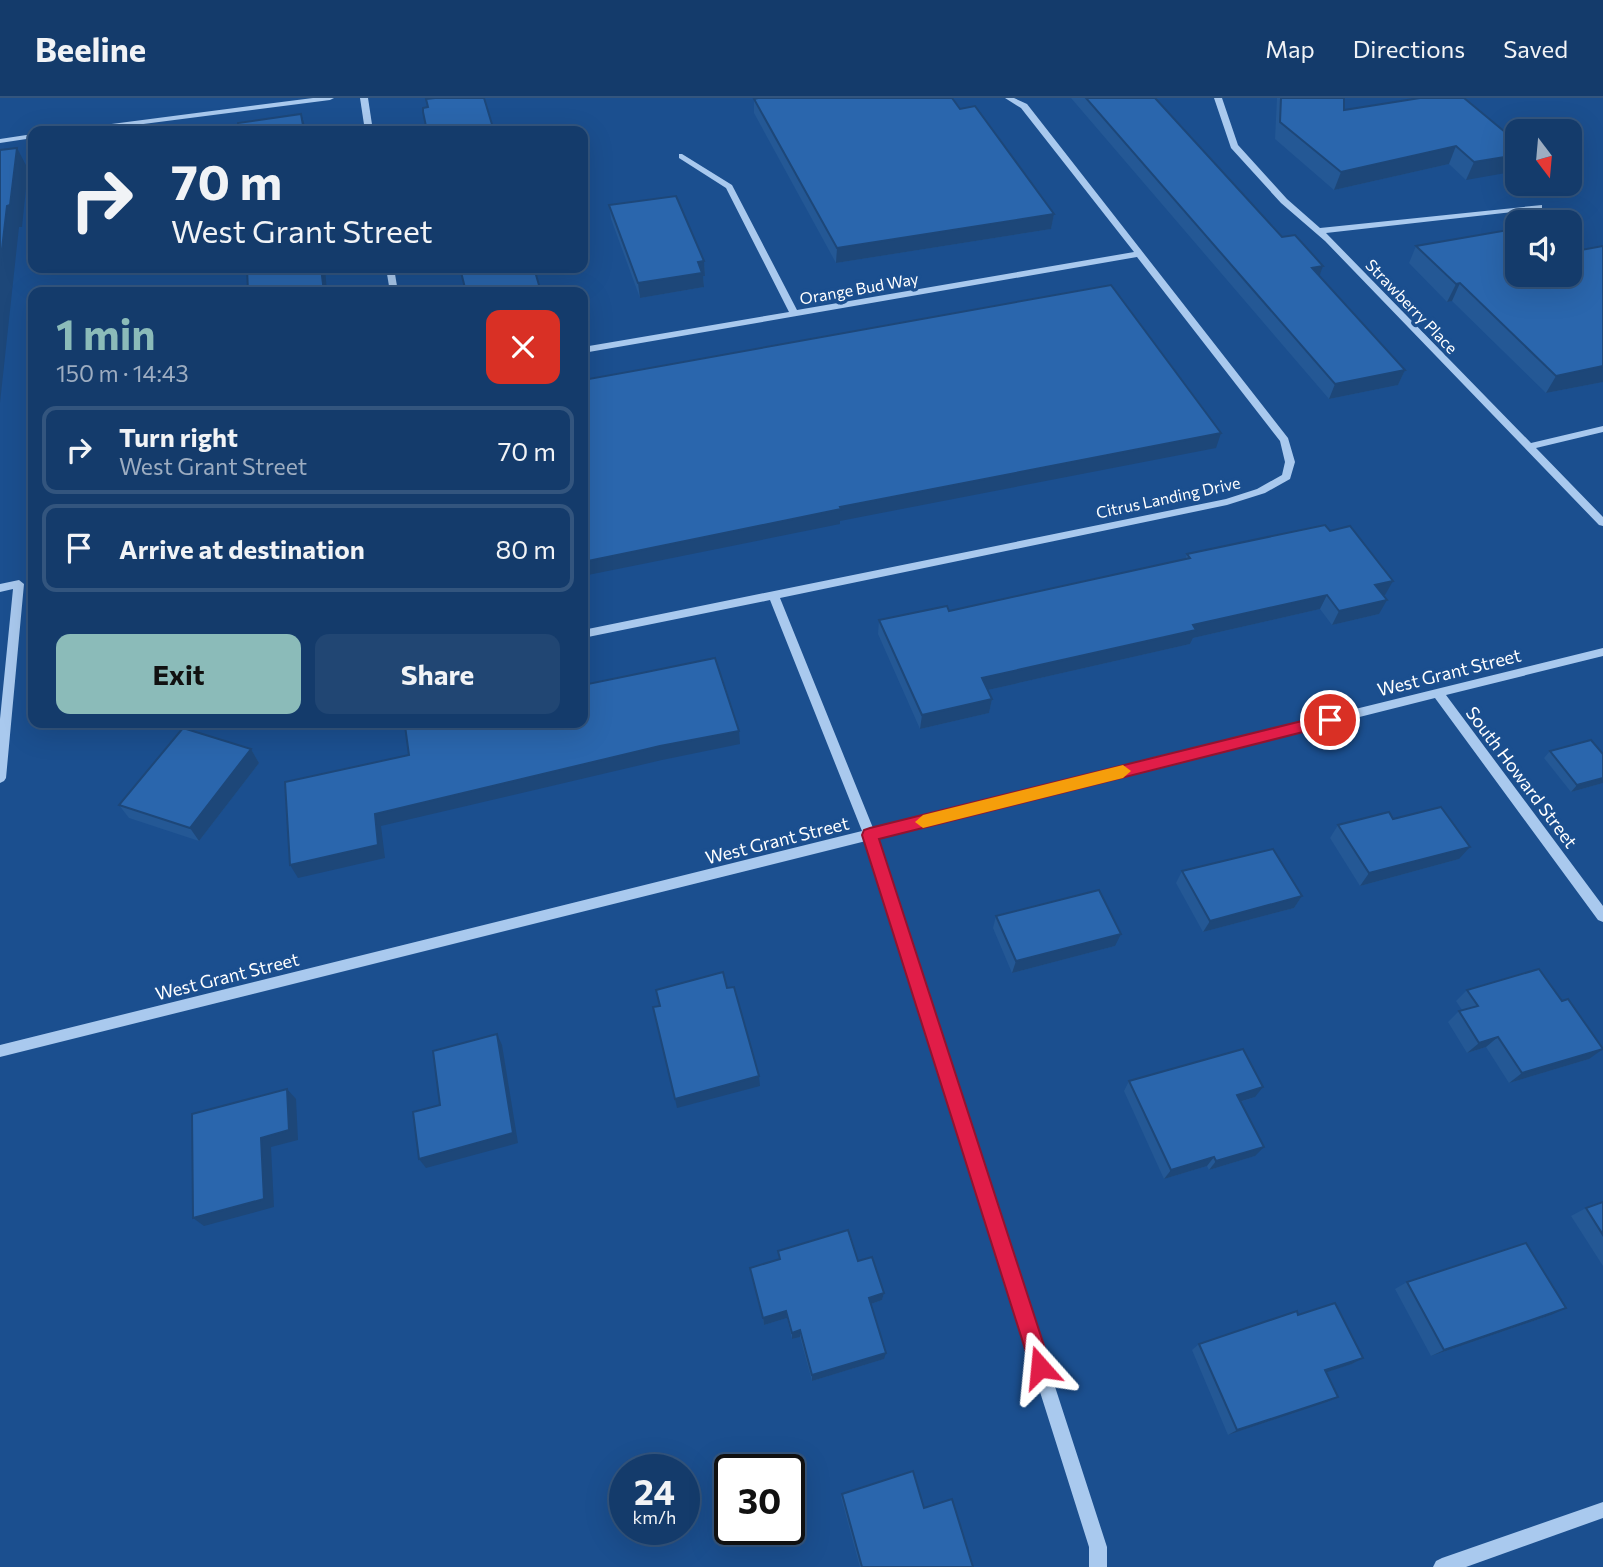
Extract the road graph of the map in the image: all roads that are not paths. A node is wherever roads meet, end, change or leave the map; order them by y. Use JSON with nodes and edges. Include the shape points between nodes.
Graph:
{"nodes":[{"id":1,"x":330,"y":98,"type":"edge"},
{"id":2,"x":363,"y":98,"type":"edge"},
{"id":3,"x":1009,"y":98,"type":"edge"},
{"id":4,"x":1218,"y":98,"type":"edge"},
{"id":5,"x":112,"y":126,"type":"edge"},
{"id":6,"x":368,"y":126,"type":"edge"},
{"id":7,"x":28,"y":137,"type":"edge"},
{"id":8,"x":0,"y":141,"type":"edge"},
{"id":9,"x":682,"y":156,"type":"dead end"},
{"id":10,"x":1539,"y":207,"type":"dead end"},
{"id":11,"x":1318,"y":231,"type":"junction"},
{"id":12,"x":1139,"y":254,"type":"junction"},
{"id":13,"x":794,"y":313,"type":"junction"},
{"id":14,"x":588,"y":349,"type":"edge"},
{"id":15,"x":1603,"y":429,"type":"edge"},
{"id":16,"x":1529,"y":447,"type":"junction"},
{"id":17,"x":1603,"y":523,"type":"edge"},
{"id":18,"x":0,"y":588,"type":"edge"},
{"id":19,"x":773,"y":594,"type":"junction"},
{"id":20,"x":588,"y":633,"type":"edge"},
{"id":21,"x":1603,"y":652,"type":"edge"},
{"id":22,"x":1438,"y":693,"type":"junction"},
{"id":23,"x":0,"y":778,"type":"edge"},
{"id":24,"x":870,"y":835,"type":"junction"},
{"id":25,"x":1603,"y":916,"type":"edge"},
{"id":26,"x":0,"y":1051,"type":"edge"},
{"id":27,"x":1603,"y":1510,"type":"edge"},
{"id":28,"x":1098,"y":1567,"type":"edge"},
{"id":29,"x":1442,"y":1567,"type":"edge"}],
"edges":[{"from":1,"to":5,"type":"street"},
{"from":2,"to":6,"type":"street"},
{"from":3,"to":12,"type":"street","name":"Citrus Landing Drive","via":[[1024,106]]},
{"from":4,"to":11,"type":"street","name":"Strawberry Place","via":[[1234,146]]},
{"from":7,"to":8,"type":"street"},
{"from":9,"to":13,"type":"street","via":[[729,187]]},
{"from":10,"to":11,"type":"street"},
{"from":11,"to":16,"type":"street","name":"Strawberry Place"},
{"from":12,"to":13,"type":"street","name":"Orange Bud Way"},
{"from":12,"to":19,"type":"street","name":"Citrus Landing Drive","via":[[1285,440],[1290,462],[1287,477],[1227,502]]},
{"from":13,"to":14,"type":"street","name":"Orange Bud Way"},
{"from":15,"to":16,"type":"street"},
{"from":16,"to":17,"type":"street","name":"Strawberry Place"},
{"from":18,"to":23,"type":"street","via":[[19,584]]},
{"from":19,"to":20,"type":"street","name":"Citrus Landing Drive"},
{"from":19,"to":24,"type":"street"},
{"from":21,"to":22,"type":"street","name":"West Grant Street"},
{"from":22,"to":24,"type":"street","name":"West Grant Street"},
{"from":22,"to":25,"type":"street","name":"South Howard Street"},
{"from":24,"to":26,"type":"street","name":"West Grant Street"},
{"from":24,"to":28,"type":"street","via":[[1098,1547]]},
{"from":27,"to":29,"type":"street"}]}
